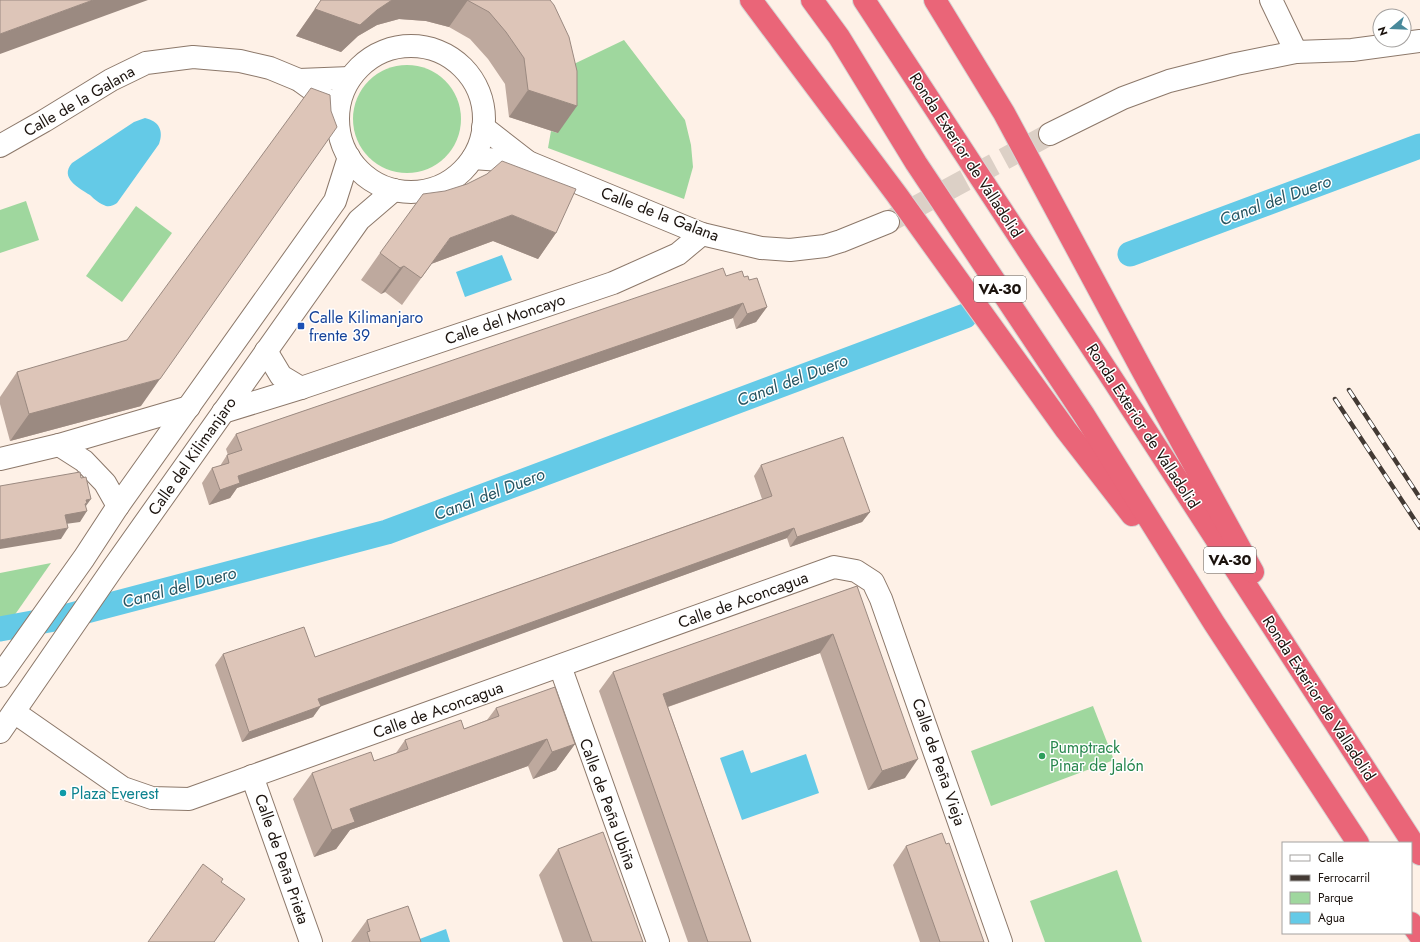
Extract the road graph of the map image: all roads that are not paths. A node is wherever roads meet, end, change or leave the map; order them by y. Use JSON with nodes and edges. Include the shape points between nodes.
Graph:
{"nodes":[{"id":1,"x":751,"y":0,"type":"edge"},
{"id":2,"x":812,"y":0,"type":"edge"},
{"id":3,"x":864,"y":0,"type":"edge"},
{"id":4,"x":935,"y":0,"type":"edge"},
{"id":5,"x":1272,"y":0,"type":"edge"},
{"id":6,"x":1420,"y":41,"type":"edge"},
{"id":7,"x":1296,"y":52,"type":"junction"},
{"id":8,"x":350,"y":78,"type":"junction"},
{"id":9,"x":299,"y":80,"type":"junction"},
{"id":10,"x":338,"y":109,"type":"junction"},
{"id":11,"x":483,"y":127,"type":"junction"},
{"id":12,"x":1050,"y":134,"type":"tunnel mouth"},
{"id":13,"x":0,"y":146,"type":"edge"},
{"id":14,"x":348,"y":157,"type":"junction"},
{"id":15,"x":473,"y":158,"type":"junction"},
{"id":16,"x":528,"y":162,"type":"junction"},
{"id":17,"x":394,"y":190,"type":"junction"},
{"id":18,"x":888,"y":222,"type":"tunnel mouth"},
{"id":19,"x":702,"y":234,"type":"junction"},
{"id":20,"x":266,"y":351,"type":"junction"},
{"id":21,"x":301,"y":388,"type":"junction"},
{"id":22,"x":188,"y":407,"type":"junction"},
{"id":23,"x":223,"y":412,"type":"junction"},
{"id":24,"x":59,"y":445,"type":"junction"},
{"id":25,"x":0,"y":459,"type":"edge"},
{"id":26,"x":118,"y":506,"type":"junction"},
{"id":27,"x":873,"y":582,"type":"joint"},
{"id":28,"x":1214,"y":623,"type":"junction"},
{"id":29,"x":560,"y":666,"type":"junction"},
{"id":30,"x":0,"y":676,"type":"edge"},
{"id":31,"x":14,"y":712,"type":"junction"},
{"id":32,"x":0,"y":732,"type":"edge"},
{"id":33,"x":1346,"y":739,"type":"junction"},
{"id":34,"x":252,"y":776,"type":"junction"},
{"id":35,"x":1357,"y":842,"type":"edge"},
{"id":36,"x":1420,"y":854,"type":"edge"},
{"id":37,"x":1412,"y":924,"type":"edge"},
{"id":38,"x":1420,"y":936,"type":"edge"},
{"id":39,"x":311,"y":942,"type":"edge"},
{"id":40,"x":658,"y":942,"type":"edge"},
{"id":41,"x":1001,"y":942,"type":"edge"}],
"edges":[{"from":1,"to":28,"type":"highway","via":[[897,195],[1066,430]]},
{"from":2,"to":28,"type":"highway","number":"VA-30","via":[[839,36],[916,163],[1084,415]]},
{"from":3,"to":33,"type":"highway","name":"Ronda Exterior de Valladolid","number":"VA-30"},
{"from":4,"to":33,"type":"highway","via":[[1004,113],[1141,368]]},
{"from":5,"to":7,"type":"street"},
{"from":6,"to":7,"type":"street","via":[[1352,50]]},
{"from":7,"to":12,"type":"street","via":[[1169,81],[1123,98]]},
{"from":8,"to":9,"type":"street","name":"Calle de la Galana"},
{"from":8,"to":10,"type":"street","via":[[342,93]]},
{"from":8,"to":11,"type":"street","via":[[363,63],[388,49],[409,46],[437,50],[458,63],[474,82],[481,98]]},
{"from":9,"to":10,"type":"street","name":"Calle de la Galana"},
{"from":9,"to":13,"type":"street","name":"Calle de la Galana","via":[[270,68],[240,61],[193,57],[146,63],[111,80]]},
{"from":10,"to":14,"type":"street","via":[[338,126],[342,145]]},
{"from":11,"to":15,"type":"street","via":[[480,143]]},
{"from":11,"to":16,"type":"street","name":"Calle de la Galana"},
{"from":14,"to":17,"type":"street","via":[[366,177]]},
{"from":14,"to":22,"type":"street","name":"Calle del Kilimanjaro","via":[[335,201]]},
{"from":15,"to":16,"type":"street","name":"Calle de la Galana"},
{"from":15,"to":17,"type":"street","via":[[461,172],[440,186],[420,192]]},
{"from":16,"to":19,"type":"street","name":"Calle de la Galana"},
{"from":17,"to":20,"type":"street","name":"Calle del Kilimanjaro","via":[[359,220]]},
{"from":18,"to":19,"type":"street","name":"Calle de la Galana","via":[[841,242],[790,250],[761,248]]},
{"from":19,"to":21,"type":"street","name":"Calle del Moncayo","via":[[678,254],[613,283]]},
{"from":20,"to":21,"type":"street","via":[[281,376]]},
{"from":20,"to":23,"type":"street","name":"Calle del Kilimanjaro"},
{"from":21,"to":23,"type":"street","name":"Calle del Moncayo"},
{"from":22,"to":24,"type":"street"},
{"from":22,"to":26,"type":"street","name":"Calle del Kilimanjaro"},
{"from":23,"to":31,"type":"street","name":"Calle del Kilimanjaro"},
{"from":24,"to":25,"type":"street"},
{"from":24,"to":26,"type":"street","via":[[84,461],[105,483]]},
{"from":26,"to":30,"type":"street","name":"Calle del Kilimanjaro"},
{"from":27,"to":29,"type":"street","name":"Calle de Aconcagua","via":[[856,571],[834,567]]},
{"from":27,"to":41,"type":"street","name":"Calle de Peña Vieja","via":[[884,606]]},
{"from":28,"to":35,"type":"highway","number":"VA-30"},
{"from":29,"to":34,"type":"street","name":"Calle de Aconcagua"},
{"from":29,"to":40,"type":"street","name":"Calle de Peña Ubiña"},
{"from":31,"to":32,"type":"street","name":"Calle del Kilimanjaro"},
{"from":31,"to":34,"type":"street","name":"Calle de Aconcagua","via":[[123,788],[152,798],[189,799]]},
{"from":33,"to":36,"type":"highway","name":"Ronda Exterior de Valladolid","number":"VA-30"},
{"from":34,"to":39,"type":"street","name":"Calle de Peña Prieta"},
{"from":37,"to":38,"type":"highway"}]}
